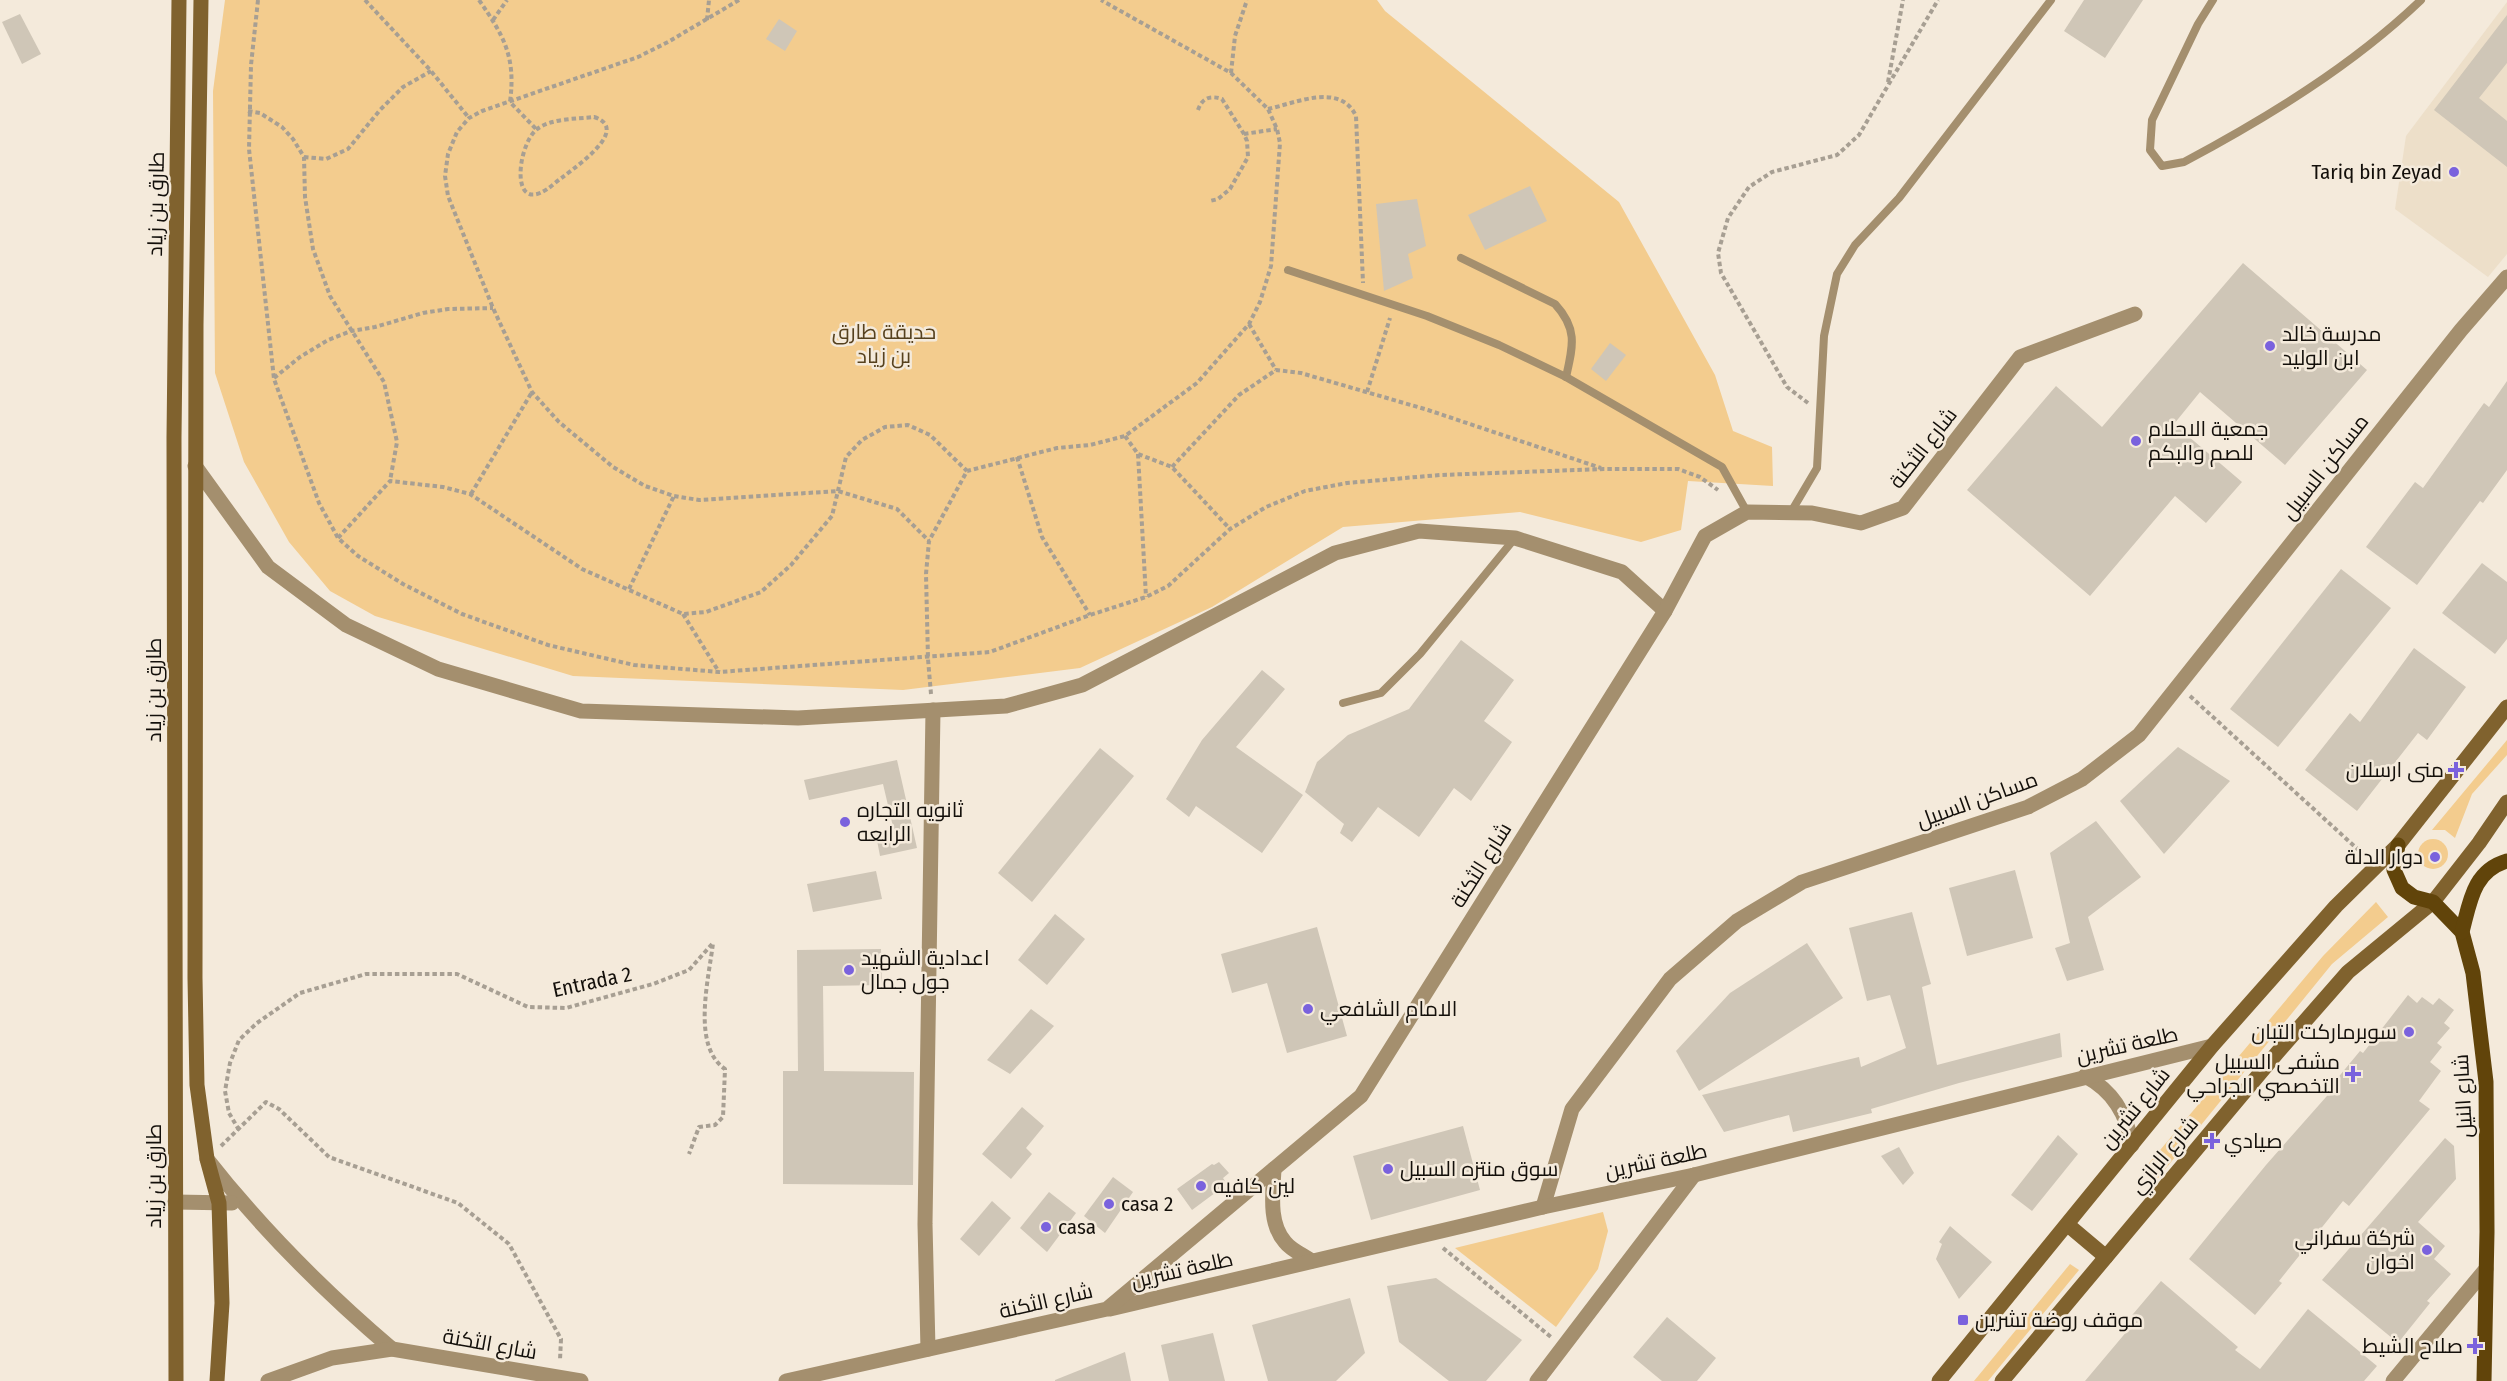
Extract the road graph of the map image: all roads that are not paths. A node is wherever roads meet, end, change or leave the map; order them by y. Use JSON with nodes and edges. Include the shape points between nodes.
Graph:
{"nodes":[{"id":1,"x":179,"y":0,"type":"edge"},
{"id":2,"x":201,"y":0,"type":"edge"},
{"id":3,"x":2050,"y":0,"type":"edge"},
{"id":4,"x":2213,"y":0,"type":"edge"},
{"id":5,"x":2421,"y":0,"type":"edge"},
{"id":6,"x":1461,"y":258,"type":"dead end"},
{"id":7,"x":1288,"y":270,"type":"dead end"},
{"id":8,"x":2507,"y":277,"type":"edge"},
{"id":9,"x":2135,"y":314,"type":"dead end"},
{"id":10,"x":1566,"y":377,"type":"junction"},
{"id":11,"x":195,"y":466,"type":"junction"},
{"id":12,"x":1747,"y":512,"type":"junction"},
{"id":13,"x":1791,"y":512,"type":"junction"},
{"id":14,"x":1515,"y":538,"type":"junction"},
{"id":15,"x":1665,"y":611,"type":"junction"},
{"id":16,"x":1343,"y":703,"type":"dead end"},
{"id":17,"x":2507,"y":707,"type":"edge"},
{"id":18,"x":933,"y":710,"type":"junction"},
{"id":19,"x":2507,"y":802,"type":"edge"},
{"id":20,"x":2398,"y":845,"type":"junction"},
{"id":21,"x":2507,"y":861,"type":"edge"},
{"id":22,"x":2433,"y":902,"type":"junction"},
{"id":23,"x":2462,"y":932,"type":"junction"},
{"id":24,"x":2212,"y":1046,"type":"junction"},
{"id":25,"x":2085,"y":1076,"type":"junction"},
{"id":26,"x":2132,"y":1145,"type":"junction"},
{"id":27,"x":207,"y":1159,"type":"junction"},
{"id":28,"x":1274,"y":1169,"type":"junction"},
{"id":29,"x":1694,"y":1175,"type":"junction"},
{"id":30,"x":175,"y":1202,"type":"junction"},
{"id":31,"x":241,"y":1202,"type":"junction"},
{"id":32,"x":219,"y":1203,"type":"junction"},
{"id":33,"x":1543,"y":1207,"type":"junction"},
{"id":34,"x":2068,"y":1225,"type":"junction"},
{"id":35,"x":2106,"y":1257,"type":"junction"},
{"id":36,"x":1312,"y":1261,"type":"junction"},
{"id":37,"x":2486,"y":1269,"type":"junction"},
{"id":38,"x":1107,"y":1309,"type":"junction"},
{"id":39,"x":392,"y":1349,"type":"junction"},
{"id":40,"x":928,"y":1349,"type":"junction"},
{"id":41,"x":176,"y":1381,"type":"edge"},
{"id":42,"x":217,"y":1381,"type":"edge"},
{"id":43,"x":268,"y":1381,"type":"edge"},
{"id":44,"x":581,"y":1381,"type":"edge"},
{"id":45,"x":786,"y":1381,"type":"edge"},
{"id":46,"x":1537,"y":1381,"type":"edge"},
{"id":47,"x":1940,"y":1381,"type":"edge"},
{"id":48,"x":2002,"y":1381,"type":"edge"},
{"id":49,"x":2393,"y":1381,"type":"edge"},
{"id":50,"x":2484,"y":1381,"type":"edge"}],
"edges":[{"from":1,"to":30,"type":"main road","name":"طارق بن زياد","via":[[174,438]]},
{"from":2,"to":11,"type":"main road"},
{"from":3,"to":13,"type":"lane","via":[[1899,198],[1855,245],[1837,274],[1824,336],[1817,468]]},
{"from":4,"to":5,"type":"lane","via":[[2152,120],[2150,150],[2162,166],[2184,162],[2304,92],[2398,22]]},
{"from":6,"to":10,"type":"lane","via":[[1555,304],[1563,313],[1574,346]]},
{"from":7,"to":10,"type":"lane","via":[[1499,345]]},
{"from":8,"to":33,"type":"street","name":"مساكن السبيل","via":[[2139,735],[2082,779],[2028,807],[1802,882],[1737,921],[1670,979],[1572,1109]]},
{"from":9,"to":13,"type":"street","name":"شارع الثكنة","via":[[2020,357],[1903,508],[1861,523]]},
{"from":10,"to":12,"type":"lane","via":[[1722,467]]},
{"from":11,"to":18,"type":"street","via":[[268,567],[346,625],[438,669],[581,711],[798,717]]},
{"from":11,"to":27,"type":"main road","via":[[195,978],[197,1085]]},
{"from":12,"to":13,"type":"street","name":"شارع الثكنة"},
{"from":12,"to":15,"type":"street","name":"شارع الثكنة","via":[[1705,536]]},
{"from":14,"to":15,"type":"street","via":[[1622,572]]},
{"from":14,"to":16,"type":"lane","via":[[1420,654],[1381,693]]},
{"from":14,"to":18,"type":"street","via":[[1419,531],[1335,553],[1082,686],[1006,705]]},
{"from":15,"to":28,"type":"street","name":"شارع الثكنة","via":[[1361,1096]]},
{"from":17,"to":20,"type":"main road","name":"شارع تشرين"},
{"from":18,"to":40,"type":"street","via":[[925,1224]]},
{"from":19,"to":22,"type":"main road","name":"شارع الرازي"},
{"from":20,"to":22,"type":"main road","name":"شارع النيل","via":[[2394,870],[2402,888],[2414,897]]},
{"from":20,"to":24,"type":"main road","name":"شارع تشرين","via":[[2336,906]]},
{"from":21,"to":23,"type":"main road","via":[[2484,873],[2474,891]]},
{"from":22,"to":23,"type":"main road","name":"شارع النيل"},
{"from":22,"to":35,"type":"main road","name":"شارع الرازي","via":[[2348,972]]},
{"from":23,"to":37,"type":"main road","name":"شارع النيل","via":[[2473,973],[2486,1082]]},
{"from":24,"to":25,"type":"street","name":"طلعة تشرين"},
{"from":24,"to":26,"type":"main road","name":"شارع تشرين"},
{"from":25,"to":26,"type":"street","via":[[2115,1099],[2126,1118]]},
{"from":25,"to":29,"type":"street","name":"طلعة تشرين"},
{"from":26,"to":34,"type":"main road","name":"شارع تشرين"},
{"from":27,"to":31,"type":"street"},
{"from":27,"to":32,"type":"main road"},
{"from":28,"to":36,"type":"street","via":[[1275,1226],[1285,1242]]},
{"from":28,"to":38,"type":"street","name":"شارع الثكنة"},
{"from":29,"to":33,"type":"street","name":"طلعة تشرين"},
{"from":29,"to":46,"type":"street"},
{"from":30,"to":32,"type":"street"},
{"from":30,"to":41,"type":"main road","name":"طارق بن زياد"},
{"from":31,"to":32,"type":"street"},
{"from":31,"to":39,"type":"street"},
{"from":32,"to":42,"type":"main road","via":[[222,1303]]},
{"from":33,"to":36,"type":"street","name":"طلعة تشرين"},
{"from":34,"to":35,"type":"main road"},
{"from":34,"to":47,"type":"main road","name":"شارع تشرين"},
{"from":35,"to":48,"type":"main road","name":"شارع الرازي"},
{"from":36,"to":38,"type":"street","name":"طلعة تشرين"},
{"from":37,"to":49,"type":"street"},
{"from":37,"to":50,"type":"main road","name":"شارع النيل"},
{"from":38,"to":40,"type":"street","name":"شارع الثكنة"},
{"from":39,"to":43,"type":"street","via":[[332,1358]]},
{"from":39,"to":44,"type":"street","name":"شارع الثكنة"},
{"from":40,"to":45,"type":"street","name":"شارع الثكنة"}]}
